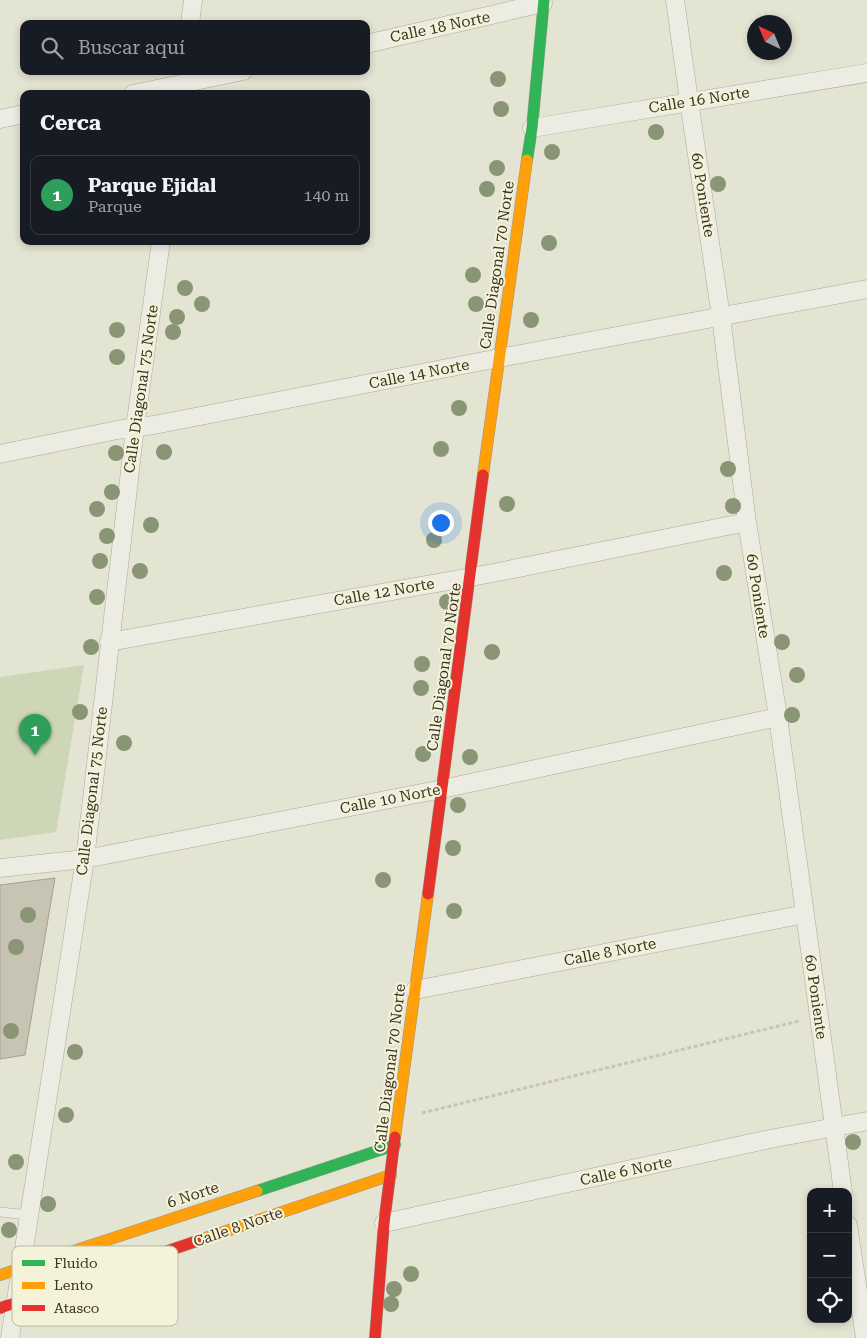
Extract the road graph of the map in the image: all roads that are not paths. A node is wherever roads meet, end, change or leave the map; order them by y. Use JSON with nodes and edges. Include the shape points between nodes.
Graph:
{"nodes":[{"id":1,"x":194,"y":0,"type":"edge"},
{"id":2,"x":676,"y":0,"type":"edge"},
{"id":3,"x":544,"y":2,"type":"edge"},
{"id":4,"x":191,"y":20,"type":"edge"},
{"id":5,"x":370,"y":43,"type":"edge"},
{"id":6,"x":867,"y":73,"type":"edge"},
{"id":7,"x":223,"y":75,"type":"edge"},
{"id":8,"x":183,"y":83,"type":"edge"},
{"id":9,"x":151,"y":90,"type":"edge"},
{"id":10,"x":688,"y":101,"type":"junction"},
{"id":11,"x":20,"y":115,"type":"edge"},
{"id":12,"x":0,"y":119,"type":"edge"},
{"id":13,"x":532,"y":128,"type":"junction"},
{"id":14,"x":160,"y":245,"type":"edge"},
{"id":15,"x":867,"y":289,"type":"edge"},
{"id":16,"x":721,"y":317,"type":"junction"},
{"id":17,"x":499,"y":358,"type":"junction"},
{"id":18,"x":135,"y":428,"type":"junction"},
{"id":19,"x":0,"y":454,"type":"edge"},
{"id":20,"x":747,"y":522,"type":"junction"},
{"id":21,"x":471,"y":577,"type":"junction"},
{"id":22,"x":109,"y":642,"type":"junction"},
{"id":23,"x":778,"y":718,"type":"junction"},
{"id":24,"x":442,"y":789,"type":"junction"},
{"id":25,"x":86,"y":858,"type":"junction"},
{"id":26,"x":0,"y":868,"type":"edge"},
{"id":27,"x":804,"y":914,"type":"junction"},
{"id":28,"x":415,"y":990,"type":"junction"},
{"id":29,"x":867,"y":1121,"type":"edge"},
{"id":30,"x":834,"y":1127,"type":"junction"},
{"id":31,"x":395,"y":1145,"type":"junction"},
{"id":32,"x":391,"y":1175,"type":"junction"},
{"id":33,"x":842,"y":1188,"type":"edge"},
{"id":34,"x":0,"y":1212,"type":"edge"},
{"id":35,"x":29,"y":1215,"type":"junction"},
{"id":36,"x":384,"y":1223,"type":"junction"},
{"id":37,"x":849,"y":1233,"type":"edge"},
{"id":38,"x":24,"y":1246,"type":"edge"},
{"id":39,"x":88,"y":1246,"type":"edge"},
{"id":40,"x":178,"y":1248,"type":"edge"},
{"id":41,"x":12,"y":1292,"type":"edge"},
{"id":42,"x":7,"y":1306,"type":"edge"},
{"id":43,"x":10,"y":1338,"type":"edge"},
{"id":44,"x":375,"y":1338,"type":"edge"},
{"id":45,"x":865,"y":1338,"type":"edge"}],
"edges":[{"from":1,"to":4,"type":"street"},
{"from":2,"to":10,"type":"street","name":"60 Poniente"},
{"from":3,"to":5,"type":"street","name":"Calle 18 Norte"},
{"from":3,"to":13,"type":"street","name":"Calle Diagonal 70 Norte"},
{"from":6,"to":10,"type":"street","name":"Calle 16 Norte"},
{"from":7,"to":8,"type":"street"},
{"from":8,"to":9,"type":"street"},
{"from":10,"to":13,"type":"street","name":"Calle 16 Norte"},
{"from":10,"to":16,"type":"street","name":"60 Poniente"},
{"from":11,"to":12,"type":"street"},
{"from":13,"to":17,"type":"street","name":"Calle Diagonal 70 Norte"},
{"from":14,"to":18,"type":"street","name":"Calle Diagonal 75 Norte"},
{"from":15,"to":16,"type":"street","name":"Calle 14 Norte"},
{"from":16,"to":17,"type":"street","name":"Calle 14 Norte"},
{"from":16,"to":20,"type":"street","name":"60 Poniente"},
{"from":17,"to":18,"type":"street","name":"Calle 14 Norte"},
{"from":17,"to":21,"type":"street","name":"Calle Diagonal 70 Norte"},
{"from":18,"to":19,"type":"street","name":"Calle 14 Norte"},
{"from":18,"to":22,"type":"street","name":"Calle Diagonal 75 Norte"},
{"from":20,"to":21,"type":"street","name":"Calle 12 Norte"},
{"from":20,"to":23,"type":"street","name":"60 Poniente"},
{"from":21,"to":22,"type":"street","name":"Calle 12 Norte"},
{"from":21,"to":24,"type":"street","name":"Calle Diagonal 70 Norte"},
{"from":22,"to":25,"type":"street","name":"Calle Diagonal 75 Norte"},
{"from":23,"to":24,"type":"street","name":"Calle 10 Norte"},
{"from":23,"to":27,"type":"street","name":"60 Poniente"},
{"from":24,"to":25,"type":"street","name":"Calle 10 Norte"},
{"from":24,"to":28,"type":"street","name":"Calle Diagonal 70 Norte"},
{"from":25,"to":26,"type":"street","name":"Calle 10 Norte"},
{"from":25,"to":35,"type":"street","name":"Calle Diagonal 75 Norte"},
{"from":27,"to":28,"type":"street","name":"Calle 8 Norte"},
{"from":27,"to":30,"type":"street","name":"60 Poniente"},
{"from":28,"to":31,"type":"street","name":"Calle Diagonal 70 Norte"},
{"from":29,"to":30,"type":"street","name":"Calle 6 Norte"},
{"from":30,"to":33,"type":"street","name":"60 Poniente"},
{"from":30,"to":36,"type":"street","name":"Calle 6 Norte"},
{"from":31,"to":32,"type":"street","name":"Calle Diagonal 70 Norte"},
{"from":31,"to":39,"type":"street","name":"6 Norte"},
{"from":32,"to":36,"type":"street","name":"Calle Diagonal 70 Norte"},
{"from":32,"to":40,"type":"street","name":"Calle 8 Norte"},
{"from":34,"to":35,"type":"lane"},
{"from":35,"to":38,"type":"street","name":"Calle Diagonal 75 Norte"},
{"from":36,"to":44,"type":"street","name":"Calle Diagonal 70 Norte"},
{"from":37,"to":45,"type":"street"},
{"from":41,"to":42,"type":"street","name":"Calle Diagonal 75 Norte"},
{"from":42,"to":43,"type":"street","name":"Calle Diagonal 75 Norte"}]}
